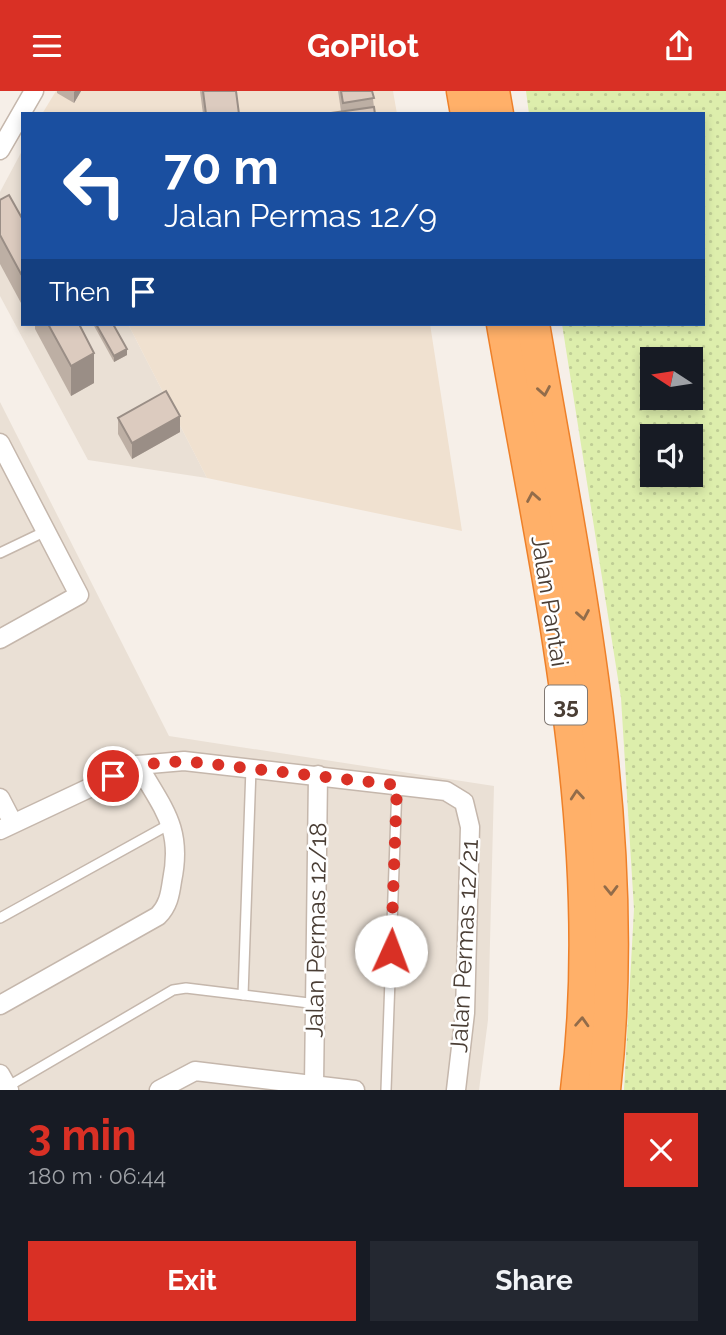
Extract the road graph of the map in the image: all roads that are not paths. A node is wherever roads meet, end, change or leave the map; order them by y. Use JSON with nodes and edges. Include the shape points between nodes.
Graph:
{"nodes":[{"id":1,"x":34,"y":91,"type":"edge"},
{"id":2,"x":463,"y":91,"type":"edge"},
{"id":3,"x":493,"y":91,"type":"edge"},
{"id":4,"x":22,"y":112,"type":"edge"},
{"id":5,"x":467,"y":112,"type":"edge"},
{"id":6,"x":497,"y":112,"type":"edge"},
{"id":7,"x":21,"y":114,"type":"edge"},
{"id":8,"x":0,"y":150,"type":"edge"},
{"id":9,"x":503,"y":326,"type":"edge"},
{"id":10,"x":533,"y":326,"type":"edge"},
{"id":11,"x":2,"y":451,"type":"edge"},
{"id":12,"x":47,"y":530,"type":"junction"},
{"id":13,"x":0,"y":553,"type":"edge"},
{"id":14,"x":0,"y":639,"type":"edge"},
{"id":15,"x":138,"y":765,"type":"junction"},
{"id":16,"x":251,"y":768,"type":"junction"},
{"id":17,"x":318,"y":775,"type":"junction"},
{"id":18,"x":397,"y":785,"type":"junction"},
{"id":19,"x":0,"y":798,"type":"edge"},
{"id":20,"x":172,"y":823,"type":"junction"},
{"id":21,"x":7,"y":826,"type":"edge"},
{"id":22,"x":0,"y":918,"type":"edge"},
{"id":23,"x":243,"y":995,"type":"junction"},
{"id":24,"x":317,"y":1004,"type":"junction"},
{"id":25,"x":0,"y":1005,"type":"edge"},
{"id":26,"x":5,"y":1084,"type":"edge"},
{"id":27,"x":314,"y":1085,"type":"junction"},
{"id":28,"x":159,"y":1090,"type":"edge"},
{"id":29,"x":355,"y":1090,"type":"edge"},
{"id":30,"x":386,"y":1090,"type":"edge"},
{"id":31,"x":456,"y":1090,"type":"edge"},
{"id":32,"x":577,"y":1090,"type":"edge"},
{"id":33,"x":604,"y":1090,"type":"edge"}],
"edges":[{"from":1,"to":4,"type":"street"},
{"from":2,"to":5,"type":"highway"},
{"from":3,"to":6,"type":"highway"},
{"from":7,"to":8,"type":"street"},
{"from":32,"to":9,"type":"highway","name":"Jalan Pantai","number":"35","one_way":true,"via":[[584,969],[583,870],[575,774],[555,626]]},
{"from":10,"to":33,"type":"highway","name":"Jalan Pantai","number":"35","one_way":true,"via":[[603,755],[611,861],[612,968]]},
{"from":11,"to":12,"type":"street"},
{"from":12,"to":13,"type":"lane"},
{"from":12,"to":14,"type":"street","via":[[79,595]]},
{"from":15,"to":16,"type":"street","via":[[184,761]]},
{"from":15,"to":20,"type":"street"},
{"from":15,"to":21,"type":"street"},
{"from":16,"to":17,"type":"street"},
{"from":16,"to":23,"type":"lane"},
{"from":17,"to":18,"type":"street"},
{"from":17,"to":24,"type":"street","name":"Jalan Permas 12/18"},
{"from":18,"to":30,"type":"lane"},
{"from":18,"to":31,"type":"street","name":"Jalan Permas 12/21","via":[[446,791],[464,802],[470,827],[465,1013]]},
{"from":19,"to":21,"type":"street"},
{"from":20,"to":22,"type":"lane"},
{"from":20,"to":25,"type":"street","via":[[175,869],[166,908]]},
{"from":23,"to":24,"type":"lane"},
{"from":23,"to":26,"type":"lane","via":[[173,990]]},
{"from":24,"to":27,"type":"street","name":"Jalan Permas 12/18"},
{"from":27,"to":28,"type":"street","via":[[195,1071]]},
{"from":27,"to":29,"type":"street"}]}
